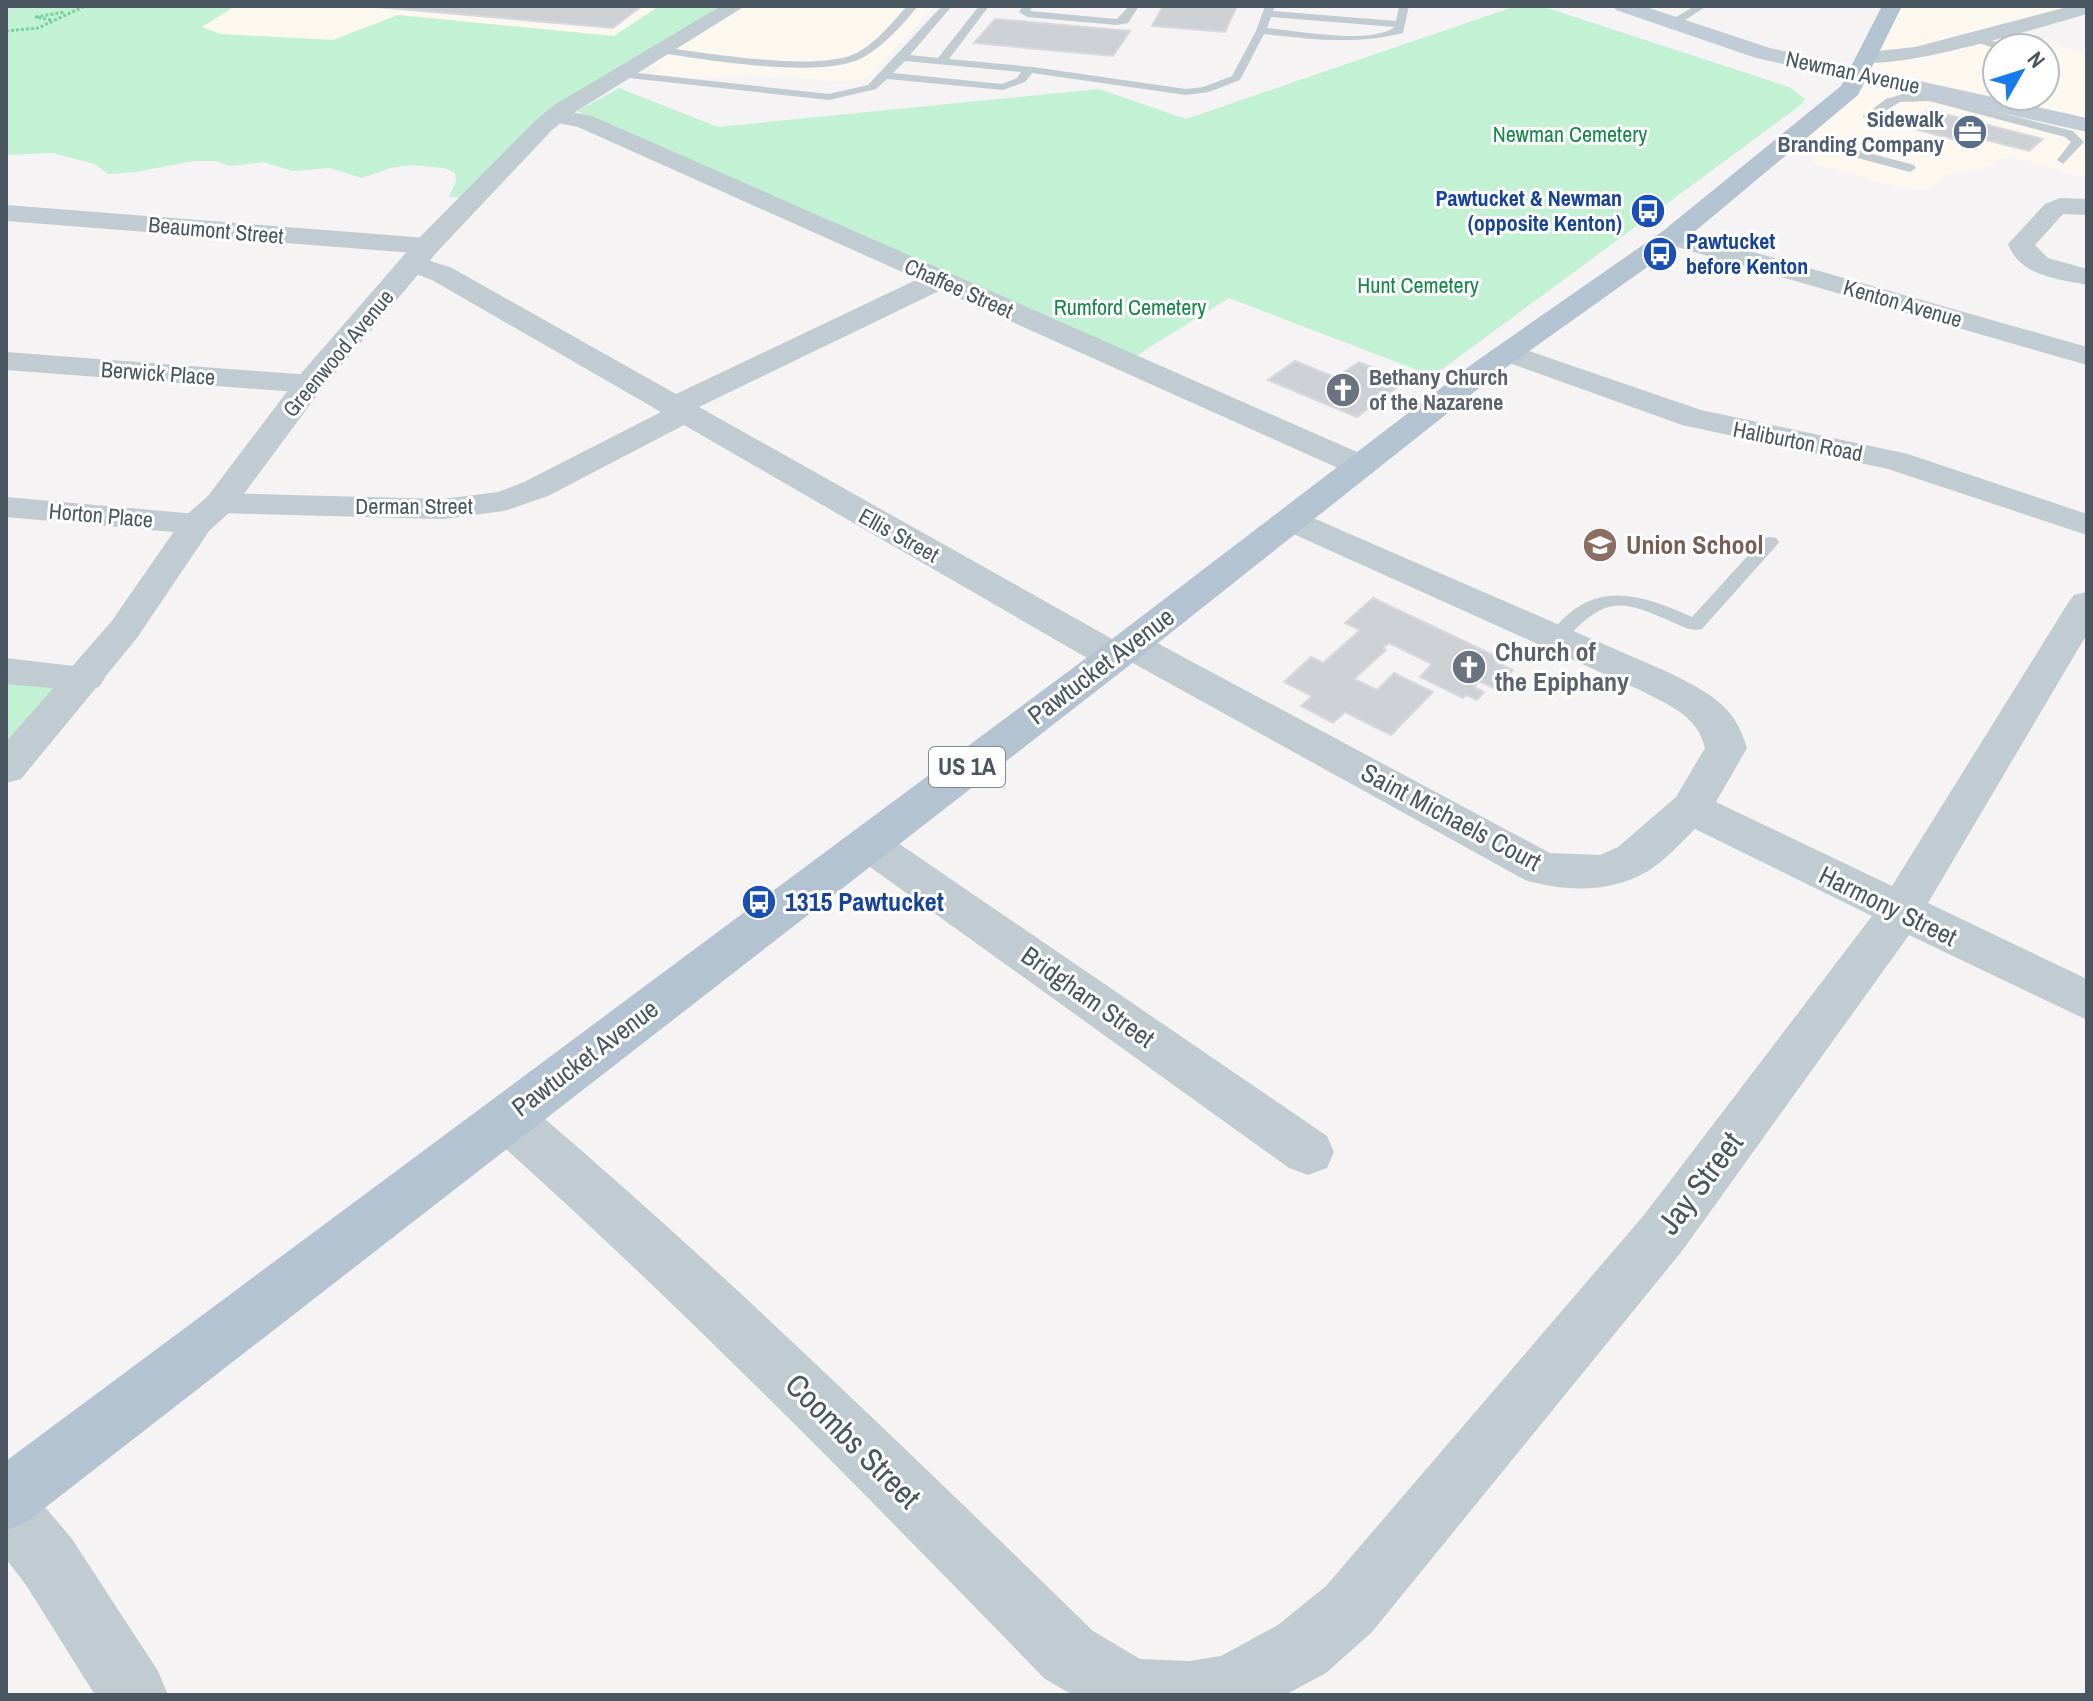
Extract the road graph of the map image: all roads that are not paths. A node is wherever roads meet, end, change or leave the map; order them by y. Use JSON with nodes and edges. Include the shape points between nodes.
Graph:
{"nodes":[{"id":1,"x":735,"y":6,"type":"edge"},
{"id":2,"x":913,"y":6,"type":"edge"},
{"id":3,"x":947,"y":6,"type":"edge"},
{"id":4,"x":984,"y":6,"type":"edge"},
{"id":5,"x":1028,"y":6,"type":"edge"},
{"id":6,"x":1134,"y":6,"type":"edge"},
{"id":7,"x":1398,"y":6,"type":"edge"},
{"id":8,"x":1404,"y":6,"type":"edge"},
{"id":9,"x":1623,"y":6,"type":"edge"},
{"id":10,"x":1702,"y":6,"type":"edge"},
{"id":11,"x":1892,"y":6,"type":"edge"},
{"id":12,"x":2087,"y":8,"type":"edge"},
{"id":13,"x":1268,"y":10,"type":"edge"},
{"id":14,"x":1673,"y":23,"type":"junction"},
{"id":15,"x":1400,"y":24,"type":"junction"},
{"id":16,"x":1261,"y":31,"type":"junction"},
{"id":17,"x":1974,"y":38,"type":"junction"},
{"id":18,"x":1981,"y":40,"type":"edge"},
{"id":19,"x":661,"y":50,"type":"junction"},
{"id":20,"x":902,"y":58,"type":"junction"},
{"id":21,"x":941,"y":62,"type":"junction"},
{"id":22,"x":1863,"y":65,"type":"junction"},
{"id":23,"x":1029,"y":70,"type":"junction"},
{"id":24,"x":620,"y":74,"type":"junction"},
{"id":25,"x":884,"y":75,"type":"junction"},
{"id":26,"x":1933,"y":94,"type":"junction"},
{"id":27,"x":1981,"y":97,"type":"edge"},
{"id":28,"x":2040,"y":112,"type":"edge"},
{"id":29,"x":555,"y":116,"type":"junction"},
{"id":30,"x":1868,"y":117,"type":"dead end"},
{"id":31,"x":2087,"y":125,"type":"edge"},
{"id":32,"x":1794,"y":137,"type":"junction"},
{"id":33,"x":2063,"y":160,"type":"dead end"},
{"id":34,"x":1910,"y":168,"type":"dead end"},
{"id":35,"x":2087,"y":207,"type":"edge"},
{"id":36,"x":6,"y":213,"type":"edge"},
{"id":37,"x":1672,"y":237,"type":"junction"},
{"id":38,"x":420,"y":255,"type":"junction"},
{"id":39,"x":2087,"y":277,"type":"edge"},
{"id":40,"x":939,"y":280,"type":"junction"},
{"id":41,"x":1509,"y":353,"type":"junction"},
{"id":42,"x":2087,"y":356,"type":"edge"},
{"id":43,"x":6,"y":361,"type":"edge"},
{"id":44,"x":309,"y":384,"type":"junction"},
{"id":45,"x":678,"y":410,"type":"junction"},
{"id":46,"x":1361,"y":466,"type":"junction"},
{"id":47,"x":6,"y":507,"type":"edge"},
{"id":48,"x":208,"y":513,"type":"junction"},
{"id":49,"x":1292,"y":521,"type":"junction"},
{"id":50,"x":2087,"y":525,"type":"edge"},
{"id":51,"x":1770,"y":542,"type":"dead end"},
{"id":52,"x":2087,"y":603,"type":"edge"},
{"id":53,"x":1557,"y":637,"type":"junction"},
{"id":54,"x":1122,"y":651,"type":"junction"},
{"id":55,"x":6,"y":671,"type":"edge"},
{"id":56,"x":85,"y":678,"type":"junction"},
{"id":57,"x":6,"y":769,"type":"edge"},
{"id":58,"x":1691,"y":808,"type":"junction"},
{"id":59,"x":867,"y":843,"type":"junction"},
{"id":60,"x":1900,"y":912,"type":"junction"},
{"id":61,"x":2087,"y":1001,"type":"edge"},
{"id":62,"x":507,"y":1118,"type":"junction"},
{"id":63,"x":1308,"y":1152,"type":"dead end"},
{"id":64,"x":6,"y":1499,"type":"edge"},
{"id":65,"x":6,"y":1509,"type":"edge"},
{"id":66,"x":1228,"y":1689,"type":"joint"},
{"id":67,"x":134,"y":1695,"type":"edge"}],
"edges":[{"from":1,"to":19,"type":"street","name":"Greenwood Avenue"},
{"from":2,"to":19,"type":"lane","via":[[858,56],[835,63]]},
{"from":3,"to":20,"type":"lane"},
{"from":4,"to":21,"type":"lane"},
{"from":5,"to":6,"type":"lane","via":[[1027,14],[1117,22],[1124,21]]},
{"from":7,"to":8,"type":"lane"},
{"from":8,"to":15,"type":"lane"},
{"from":9,"to":14,"type":"main road","name":"Newman Avenue"},
{"from":10,"to":14,"type":"lane"},
{"from":11,"to":22,"type":"main road","name":"Pawtucket Avenue","number":"US 1A"},
{"from":12,"to":17,"type":"street"},
{"from":13,"to":15,"type":"lane"},
{"from":13,"to":16,"type":"lane"},
{"from":14,"to":22,"type":"main road","name":"Newman Avenue","via":[[1764,53]]},
{"from":15,"to":16,"type":"lane","via":[[1399,31],[1353,39]]},
{"from":16,"to":23,"type":"lane","via":[[1236,78],[1205,90],[1167,92]]},
{"from":17,"to":18,"type":"lane"},
{"from":17,"to":22,"type":"street"},
{"from":19,"to":24,"type":"street","name":"Greenwood Avenue"},
{"from":20,"to":21,"type":"lane"},
{"from":20,"to":25,"type":"lane"},
{"from":21,"to":23,"type":"lane"},
{"from":22,"to":26,"type":"main road","name":"Newman Avenue"},
{"from":22,"to":32,"type":"main road","name":"Pawtucket Avenue","number":"US 1A","via":[[1850,90]]},
{"from":23,"to":25,"type":"lane","via":[[1003,87]]},
{"from":24,"to":25,"type":"lane","via":[[829,97],[872,87]]},
{"from":24,"to":29,"type":"street","name":"Greenwood Avenue"},
{"from":26,"to":27,"type":"main road","name":"Newman Avenue"},
{"from":26,"to":30,"type":"lane","via":[[1890,100]]},
{"from":26,"to":33,"type":"lane","via":[[2069,134],[2078,142]]},
{"from":28,"to":31,"type":"main road","name":"Newman Avenue"},
{"from":29,"to":38,"type":"street","name":"Greenwood Avenue"},
{"from":29,"to":40,"type":"street","name":"Chaffee Street","via":[[584,121]]},
{"from":32,"to":34,"type":"lane"},
{"from":32,"to":37,"type":"main road","name":"Pawtucket Avenue","number":"US 1A"},
{"from":35,"to":39,"type":"street","via":[[2054,209],[2021,244],[2031,259]]},
{"from":36,"to":38,"type":"street","name":"Beaumont Street"},
{"from":37,"to":41,"type":"main road","name":"Pawtucket Avenue","number":"US 1A"},
{"from":37,"to":42,"type":"street","name":"Kenton Avenue"},
{"from":38,"to":44,"type":"street","name":"Greenwood Avenue"},
{"from":38,"to":45,"type":"street","name":"Ellis Street","via":[[442,274]]},
{"from":40,"to":45,"type":"street","name":"Derman Street"},
{"from":40,"to":46,"type":"street","name":"Chaffee Street"},
{"from":41,"to":46,"type":"main road","name":"Pawtucket Avenue","number":"US 1A"},
{"from":41,"to":50,"type":"street","name":"Haliburton Road","via":[[1693,418],[1896,461]]},
{"from":43,"to":44,"type":"street","name":"Berwick Place"},
{"from":44,"to":48,"type":"street","name":"Greenwood Avenue"},
{"from":45,"to":48,"type":"street","name":"Derman Street","via":[[536,489],[474,507]]},
{"from":45,"to":54,"type":"street","name":"Ellis Street"},
{"from":46,"to":49,"type":"main road","name":"Pawtucket Avenue","number":"US 1A"},
{"from":47,"to":48,"type":"street","name":"Horton Place"},
{"from":48,"to":56,"type":"street","name":"Greenwood Avenue"},
{"from":49,"to":53,"type":"street","name":"Saint Michaels Court"},
{"from":49,"to":54,"type":"main road","name":"Pawtucket Avenue","number":"US 1A"},
{"from":51,"to":53,"type":"lane","via":[[1695,625],[1641,602],[1611,600],[1587,607]]},
{"from":52,"to":60,"type":"street","name":"Jay Street"},
{"from":53,"to":58,"type":"street","name":"Saint Michaels Court","via":[[1703,707],[1721,729],[1726,748]]},
{"from":54,"to":58,"type":"street","name":"Saint Michaels Court","via":[[1541,868],[1603,871],[1634,859]]},
{"from":54,"to":59,"type":"main road","name":"Pawtucket Avenue","number":"US 1A"},
{"from":55,"to":56,"type":"street"},
{"from":56,"to":57,"type":"street","name":"Greenwood Avenue"},
{"from":58,"to":60,"type":"street","name":"Harmony Street"},
{"from":59,"to":62,"type":"main road","name":"Pawtucket Avenue","number":"US 1A"},
{"from":59,"to":63,"type":"street","name":"Bridgham Street"},
{"from":60,"to":61,"type":"street","name":"Harmony Street"},
{"from":60,"to":66,"type":"street","name":"Jay Street","via":[[1663,1233],[1349,1609],[1302,1649]]},
{"from":62,"to":64,"type":"main road","name":"Pawtucket Avenue","number":"US 1A"},
{"from":62,"to":66,"type":"street","name":"Coombs Street","via":[[803,1389],[1069,1655],[1133,1693],[1189,1695]]},
{"from":65,"to":67,"type":"street","via":[[49,1562]]}]}
